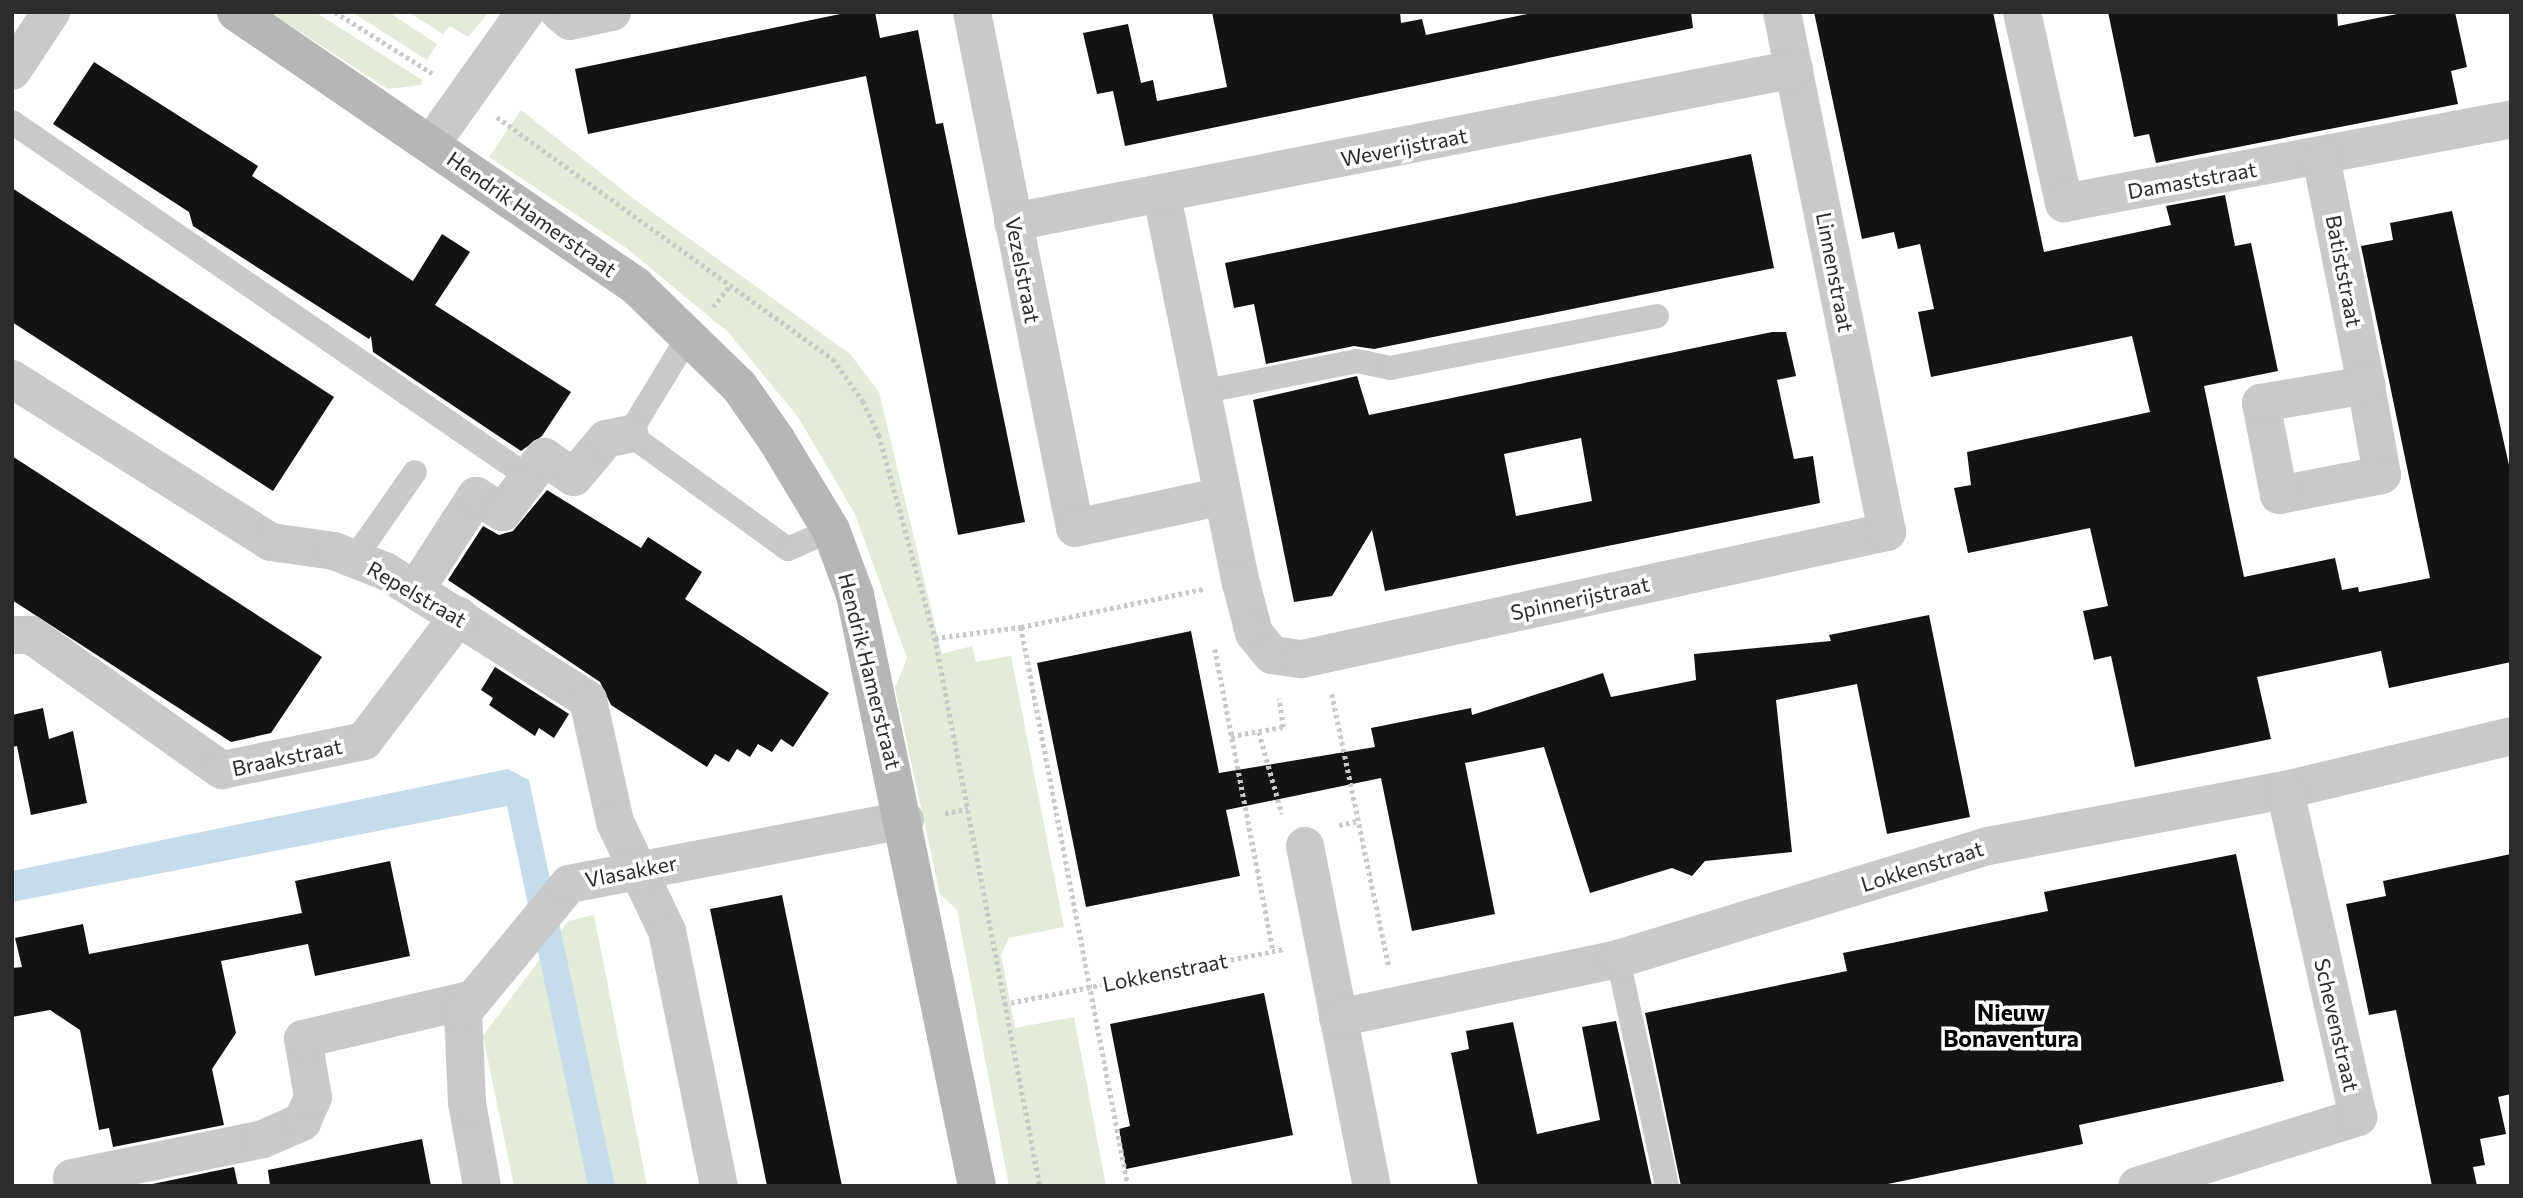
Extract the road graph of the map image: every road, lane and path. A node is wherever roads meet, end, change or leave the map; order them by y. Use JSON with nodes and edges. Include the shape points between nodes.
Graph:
{"nodes":[{"id":1,"x":51,"y":12,"type":"edge"},
{"id":2,"x":236,"y":12,"type":"edge"},
{"id":3,"x":335,"y":12,"type":"edge"},
{"id":4,"x":525,"y":12,"type":"edge"},
{"id":5,"x":559,"y":12,"type":"edge"},
{"id":6,"x":611,"y":12,"type":"edge"},
{"id":7,"x":972,"y":12,"type":"edge"},
{"id":8,"x":1782,"y":12,"type":"edge"},
{"id":9,"x":2022,"y":12,"type":"edge"},
{"id":10,"x":1794,"y":69,"type":"junction"},
{"id":11,"x":12,"y":71,"type":"edge"},
{"id":12,"x":464,"y":93,"type":"junction"},
{"id":13,"x":2511,"y":119,"type":"edge"},
{"id":14,"x":12,"y":122,"type":"edge"},
{"id":15,"x":431,"y":144,"type":"junction"},
{"id":16,"x":2321,"y":157,"type":"junction"},
{"id":17,"x":1162,"y":196,"type":"junction"},
{"id":18,"x":1013,"y":222,"type":"junction"},
{"id":19,"x":1657,"y":316,"type":"dead end"},
{"id":20,"x":688,"y":337,"type":"junction"},
{"id":21,"x":12,"y":379,"type":"edge"},
{"id":22,"x":2367,"y":385,"type":"dead end"},
{"id":23,"x":1201,"y":392,"type":"junction"},
{"id":24,"x":629,"y":434,"type":"junction"},
{"id":25,"x":511,"y":465,"type":"joint"},
{"id":26,"x":415,"y":472,"type":"dead end"},
{"id":27,"x":1223,"y":496,"type":"junction"},
{"id":28,"x":488,"y":504,"type":"junction"},
{"id":29,"x":831,"y":530,"type":"junction"},
{"id":30,"x":1887,"y":532,"type":"joint"},
{"id":31,"x":354,"y":559,"type":"junction"},
{"id":32,"x":1241,"y":583,"type":"junction"},
{"id":33,"x":416,"y":589,"type":"junction"},
{"id":34,"x":1203,"y":589,"type":"junction"},
{"id":35,"x":1206,"y":603,"type":"dead end"},
{"id":36,"x":459,"y":616,"type":"junction"},
{"id":37,"x":1021,"y":627,"type":"junction"},
{"id":38,"x":12,"y":635,"type":"edge"},
{"id":39,"x":935,"y":638,"type":"junction"},
{"id":40,"x":1213,"y":643,"type":"dead end"},
{"id":41,"x":1323,"y":654,"type":"junction"},
{"id":42,"x":1272,"y":655,"type":"junction"},
{"id":43,"x":1259,"y":732,"type":"junction"},
{"id":44,"x":2511,"y":736,"type":"edge"},
{"id":45,"x":1231,"y":737,"type":"junction"},
{"id":46,"x":2285,"y":790,"type":"junction"},
{"id":47,"x":905,"y":820,"type":"junction"},
{"id":48,"x":1305,"y":846,"type":"joint"},
{"id":49,"x":640,"y":869,"type":"junction"},
{"id":50,"x":1326,"y":940,"type":"junction"},
{"id":51,"x":1273,"y":951,"type":"junction"},
{"id":52,"x":1618,"y":958,"type":"junction"},
{"id":53,"x":1088,"y":987,"type":"junction"},
{"id":54,"x":474,"y":999,"type":"junction"},
{"id":55,"x":1004,"y":1004,"type":"junction"},
{"id":56,"x":1397,"y":1005,"type":"junction"},
{"id":57,"x":1338,"y":1018,"type":"junction"},
{"id":58,"x":73,"y":1182,"type":"edge"},
{"id":59,"x":482,"y":1186,"type":"edge"},
{"id":60,"x":719,"y":1186,"type":"edge"},
{"id":61,"x":977,"y":1186,"type":"edge"},
{"id":62,"x":1040,"y":1186,"type":"edge"},
{"id":63,"x":1128,"y":1186,"type":"edge"},
{"id":64,"x":1372,"y":1186,"type":"edge"},
{"id":65,"x":1667,"y":1186,"type":"edge"},
{"id":66,"x":2137,"y":1186,"type":"edge"}],
"edges":[{"from":1,"to":11,"type":"street"},
{"from":2,"to":15,"type":"street","name":"Hendrik Hamerstraat"},
{"from":3,"to":12,"type":"path"},
{"from":4,"to":12,"type":"street"},
{"from":5,"to":6,"type":"street","via":[[570,21]]},
{"from":7,"to":18,"type":"street","name":"Vezelstraat"},
{"from":8,"to":10,"type":"street","name":"Linnenstraat"},
{"from":9,"to":16,"type":"street","name":"Damaststraat","via":[[2064,203]]},
{"from":10,"to":17,"type":"street","name":"Weverijstraat"},
{"from":10,"to":30,"type":"street","name":"Linnenstraat"},
{"from":12,"to":15,"type":"street"},
{"from":12,"to":39,"type":"path","via":[[833,359],[863,401],[879,435]]},
{"from":13,"to":16,"type":"street","name":"Damaststraat"},
{"from":14,"to":25,"type":"lane"},
{"from":15,"to":20,"type":"street","name":"Hendrik Hamerstraat","via":[[636,285]]},
{"from":16,"to":22,"type":"street","name":"Batiststraat"},
{"from":17,"to":18,"type":"street","name":"Weverijstraat"},
{"from":17,"to":23,"type":"street"},
{"from":18,"to":27,"type":"street","name":"Vezelstraat","via":[[1074,528]]},
{"from":19,"to":23,"type":"lane","via":[[1390,368],[1357,360]]},
{"from":20,"to":24,"type":"lane"},
{"from":20,"to":29,"type":"street","name":"Hendrik Hamerstraat","via":[[739,386]]},
{"from":21,"to":31,"type":"street","name":"Repelstraat","via":[[271,542]]},
{"from":23,"to":27,"type":"street"},
{"from":24,"to":28,"type":"street","via":[[606,439],[574,477],[544,457],[503,512]]},
{"from":24,"to":29,"type":"lane","via":[[788,549]]},
{"from":25,"to":28,"type":"street"},
{"from":26,"to":31,"type":"lane"},
{"from":27,"to":32,"type":"street"},
{"from":28,"to":33,"type":"street","via":[[476,496]]},
{"from":29,"to":47,"type":"street","name":"Hendrik Hamerstraat","via":[[855,595]]},
{"from":30,"to":41,"type":"street","name":"Spinnerijstraat"},
{"from":31,"to":33,"type":"street","name":"Repelstraat"},
{"from":32,"to":34,"type":"path"},
{"from":32,"to":42,"type":"street","via":[[1254,633]]},
{"from":33,"to":36,"type":"street","name":"Repelstraat"},
{"from":34,"to":35,"type":"path"},
{"from":34,"to":37,"type":"path"},
{"from":36,"to":38,"type":"street","name":"Braakstraat","via":[[364,741],[222,770],[31,635]]},
{"from":36,"to":49,"type":"street","name":"Repelstraat","via":[[588,700],[615,822]]},
{"from":37,"to":39,"type":"path"},
{"from":37,"to":53,"type":"path"},
{"from":39,"to":55,"type":"path"},
{"from":40,"to":45,"type":"path"},
{"from":41,"to":42,"type":"street","name":"Spinnerijstraat","via":[[1302,659]]},
{"from":41,"to":56,"type":"path"},
{"from":42,"to":43,"type":"path","via":[[1283,727]]},
{"from":43,"to":45,"type":"path"},
{"from":43,"to":48,"type":"path","via":[[1276,803],[1293,835]]},
{"from":44,"to":46,"type":"street","name":"Lokkenstraat"},
{"from":45,"to":51,"type":"path"},
{"from":46,"to":52,"type":"street","name":"Lokkenstraat","via":[[1988,846]]},
{"from":46,"to":66,"type":"street","name":"Schevenstraat","via":[[2358,1117]]},
{"from":47,"to":49,"type":"street","name":"Vlasakker"},
{"from":47,"to":61,"type":"street","name":"Hendrik Hamerstraat"},
{"from":48,"to":50,"type":"street"},
{"from":49,"to":54,"type":"street","name":"Vlasakker","via":[[569,884]]},
{"from":49,"to":60,"type":"street","via":[[667,931]]},
{"from":50,"to":51,"type":"path","name":"Lokkenstraat"},
{"from":50,"to":57,"type":"street"},
{"from":51,"to":53,"type":"path","name":"Lokkenstraat"},
{"from":52,"to":56,"type":"street","name":"Lokkenstraat"},
{"from":52,"to":65,"type":"lane"},
{"from":53,"to":55,"type":"path","name":"Lokkenstraat"},
{"from":53,"to":63,"type":"path"},
{"from":54,"to":58,"type":"street","via":[[303,1039],[313,1097],[302,1122],[263,1139]]},
{"from":54,"to":59,"type":"street","name":"Vlasakker","via":[[463,1012],[467,1103]]},
{"from":55,"to":62,"type":"path"},
{"from":56,"to":57,"type":"street","name":"Lokkenstraat"},
{"from":57,"to":64,"type":"street"}]}
